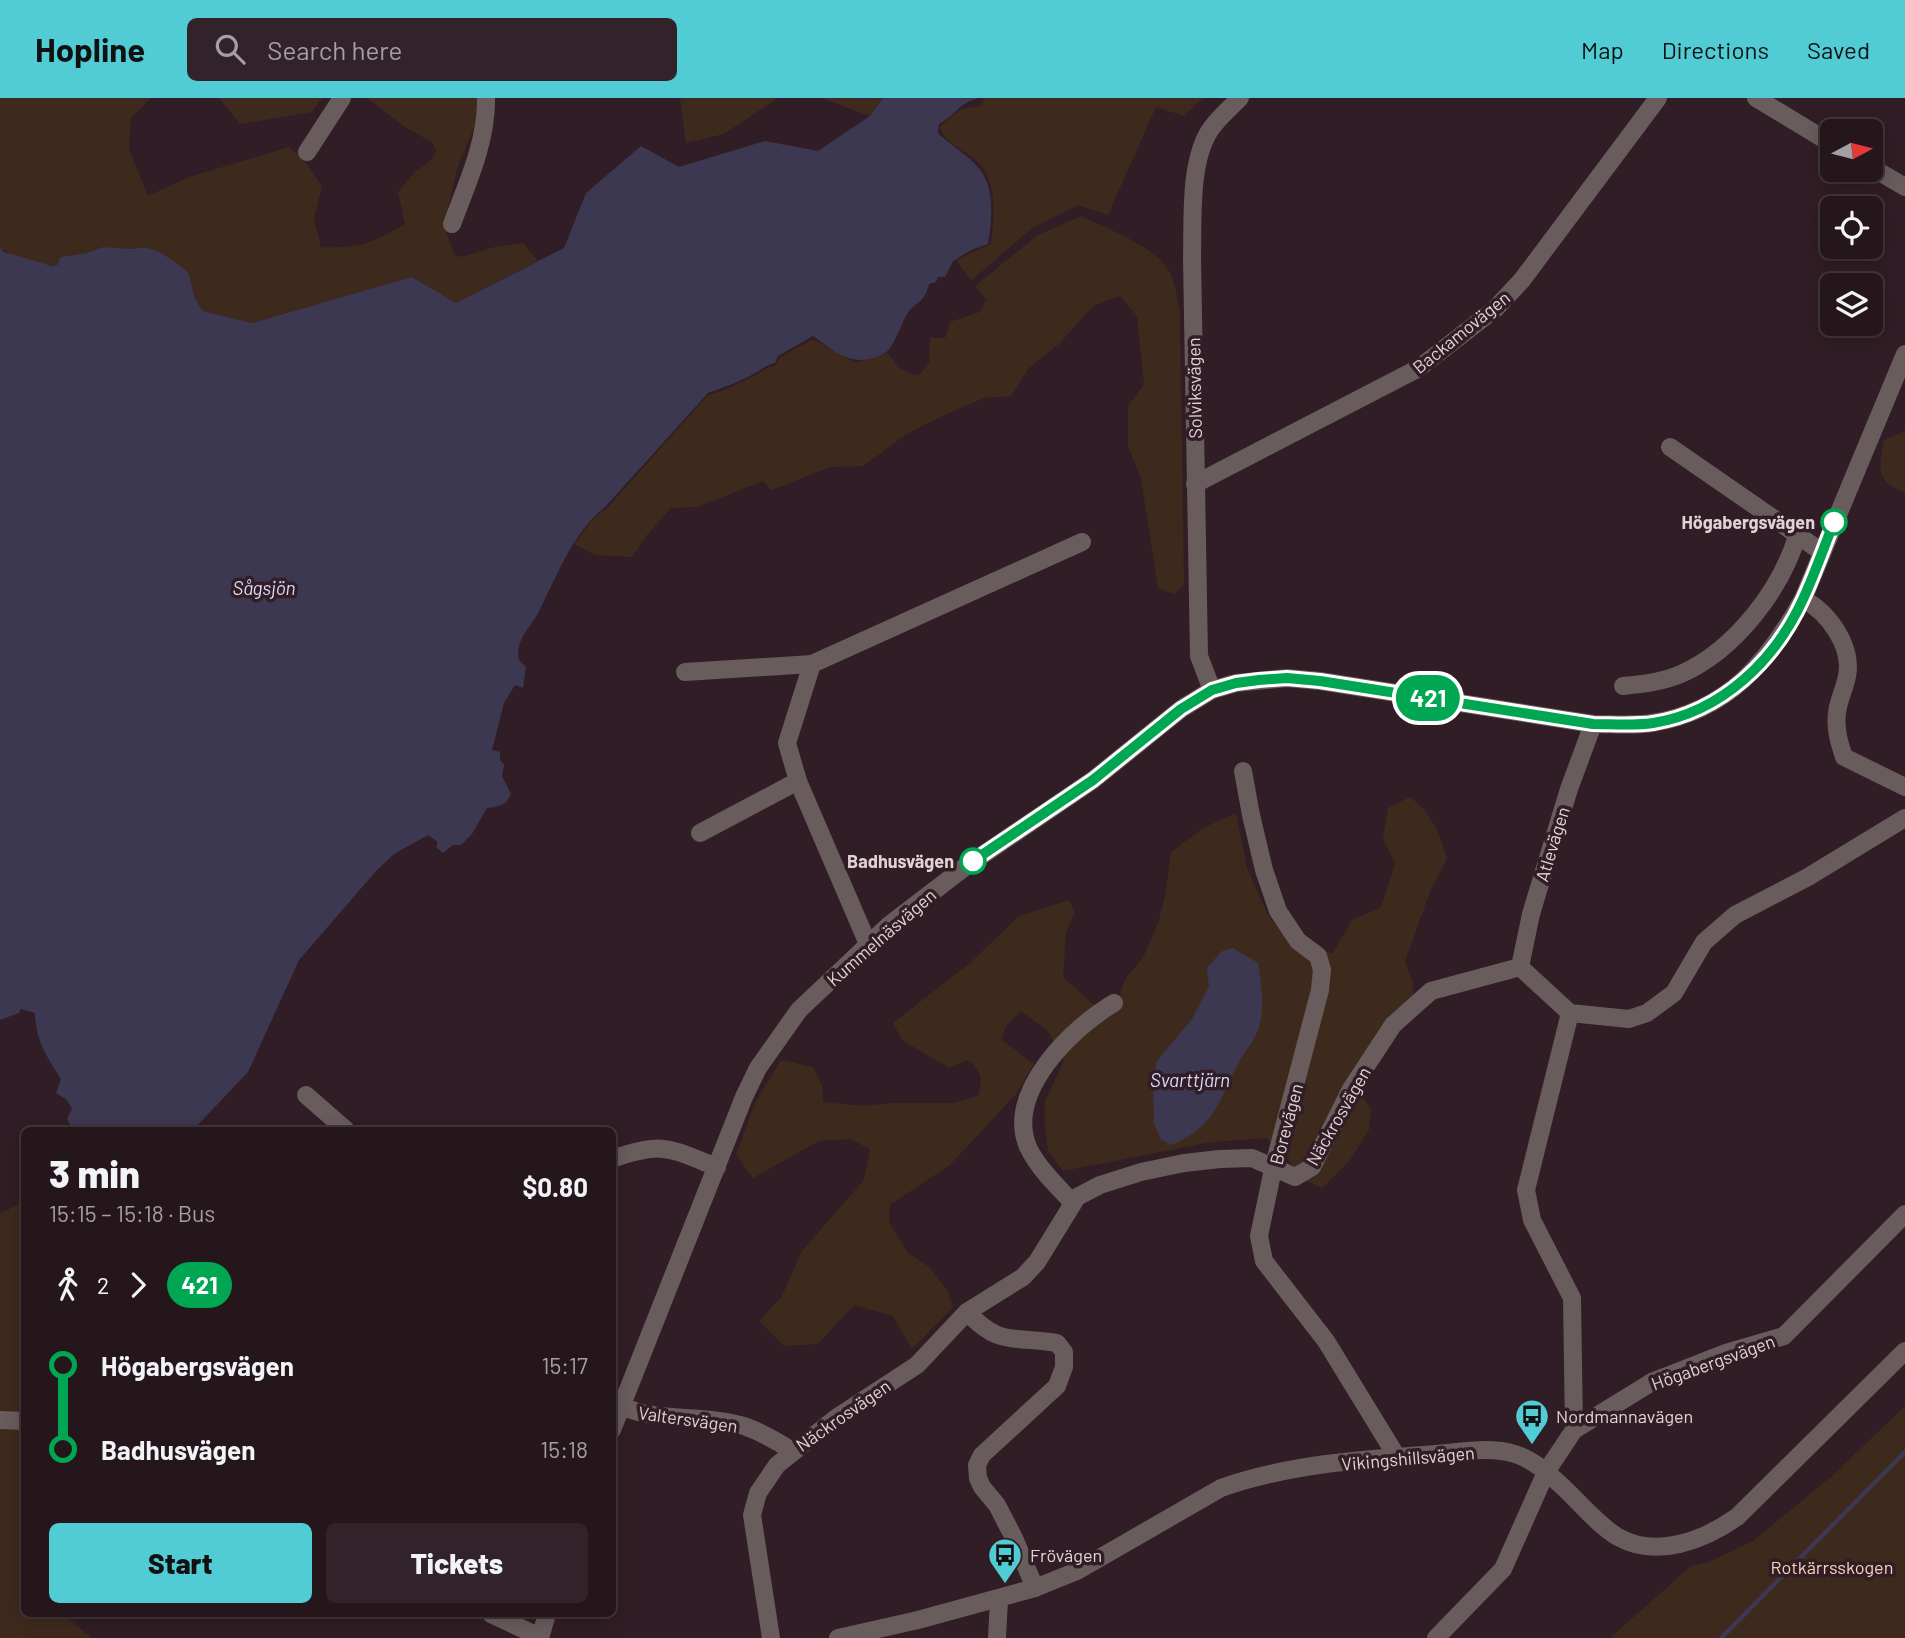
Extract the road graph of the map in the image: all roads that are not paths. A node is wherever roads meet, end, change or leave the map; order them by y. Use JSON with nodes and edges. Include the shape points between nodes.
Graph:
{"nodes":[{"id":1,"x":342,"y":98,"type":"edge"},
{"id":2,"x":486,"y":98,"type":"edge"},
{"id":3,"x":1240,"y":98,"type":"edge"},
{"id":4,"x":1658,"y":98,"type":"edge"},
{"id":5,"x":1756,"y":98,"type":"edge"},
{"id":6,"x":1820,"y":137,"type":"edge"},
{"id":7,"x":307,"y":152,"type":"dead end"},
{"id":8,"x":1883,"y":174,"type":"edge"},
{"id":9,"x":1905,"y":187,"type":"edge"},
{"id":10,"x":452,"y":224,"type":"dead end"},
{"id":11,"x":1905,"y":354,"type":"edge"},
{"id":12,"x":1670,"y":447,"type":"dead end"},
{"id":13,"x":1195,"y":484,"type":"junction"},
{"id":14,"x":1798,"y":533,"type":"junction"},
{"id":15,"x":1082,"y":542,"type":"dead end"},
{"id":16,"x":1822,"y":552,"type":"junction"},
{"id":17,"x":1803,"y":599,"type":"junction"},
{"id":18,"x":812,"y":664,"type":"junction"},
{"id":19,"x":685,"y":672,"type":"dead end"},
{"id":20,"x":1623,"y":686,"type":"dead end"},
{"id":21,"x":1212,"y":690,"type":"junction"},
{"id":22,"x":1593,"y":724,"type":"junction"},
{"id":23,"x":1244,"y":771,"type":"dead end"},
{"id":24,"x":798,"y":781,"type":"junction"},
{"id":25,"x":1905,"y":787,"type":"edge"},
{"id":26,"x":1905,"y":818,"type":"edge"},
{"id":27,"x":700,"y":833,"type":"dead end"},
{"id":28,"x":868,"y":944,"type":"junction"},
{"id":29,"x":1520,"y":967,"type":"junction"},
{"id":30,"x":1114,"y":1003,"type":"dead end"},
{"id":31,"x":1570,"y":1013,"type":"junction"},
{"id":32,"x":306,"y":1095,"type":"dead end"},
{"id":33,"x":343,"y":1127,"type":"edge"},
{"id":34,"x":616,"y":1158,"type":"edge"},
{"id":35,"x":717,"y":1167,"type":"junction"},
{"id":36,"x":1273,"y":1168,"type":"junction"},
{"id":37,"x":1072,"y":1202,"type":"junction"},
{"id":38,"x":1905,"y":1214,"type":"edge"},
{"id":39,"x":967,"y":1312,"type":"junction"},
{"id":40,"x":1905,"y":1352,"type":"edge"},
{"id":41,"x":621,"y":1406,"type":"junction"},
{"id":42,"x":616,"y":1419,"type":"edge"},
{"id":43,"x":0,"y":1420,"type":"edge"},
{"id":44,"x":21,"y":1421,"type":"edge"},
{"id":45,"x":1574,"y":1430,"type":"junction"},
{"id":46,"x":792,"y":1451,"type":"junction"},
{"id":47,"x":1398,"y":1457,"type":"junction"},
{"id":48,"x":1546,"y":1472,"type":"junction"},
{"id":49,"x":1035,"y":1588,"type":"junction"},
{"id":50,"x":999,"y":1599,"type":"junction"},
{"id":51,"x":497,"y":1617,"type":"edge"},
{"id":52,"x":546,"y":1617,"type":"edge"},
{"id":53,"x":540,"y":1637,"type":"edge"},
{"id":54,"x":771,"y":1638,"type":"edge"},
{"id":55,"x":838,"y":1638,"type":"edge"},
{"id":56,"x":997,"y":1638,"type":"edge"},
{"id":57,"x":1436,"y":1638,"type":"edge"}],
"edges":[{"from":1,"to":7,"type":"street"},
{"from":2,"to":10,"type":"street","via":[[487,120]]},
{"from":3,"to":13,"type":"street","name":"Solviksvägen","via":[[1210,130],[1199,158],[1194,200]]},
{"from":4,"to":13,"type":"street","name":"Backamovägen","via":[[1522,280],[1495,309],[1419,368]]},
{"from":5,"to":6,"type":"street"},
{"from":8,"to":9,"type":"street"},
{"from":11,"to":16,"type":"street","name":"Kummelnäsvägen"},
{"from":12,"to":14,"type":"street"},
{"from":13,"to":21,"type":"street","name":"Solviksvägen","via":[[1199,656]]},
{"from":14,"to":16,"type":"street"},
{"from":14,"to":20,"type":"street","via":[[1768,599],[1730,639],[1679,675]]},
{"from":15,"to":18,"type":"street"},
{"from":16,"to":17,"type":"street","name":"Kummelnäsvägen"},
{"from":17,"to":22,"type":"street","name":"Kummelnäsvägen","via":[[1783,636],[1753,673],[1713,701],[1660,722]]},
{"from":17,"to":25,"type":"street","via":[[1835,628],[1848,654],[1836,734],[1844,757]]},
{"from":18,"to":19,"type":"street"},
{"from":18,"to":24,"type":"street","via":[[787,743]]},
{"from":21,"to":22,"type":"street","name":"Kummelnäsvägen","via":[[1287,678]]},
{"from":21,"to":28,"type":"street","name":"Kummelnäsvägen","via":[[1181,709],[1093,780],[965,867]]},
{"from":22,"to":29,"type":"street","name":"Atlevägen","via":[[1531,914]]},
{"from":23,"to":36,"type":"street","name":"Borevägen","via":[[1257,842],[1278,911],[1298,941],[1318,956],[1322,970]]},
{"from":24,"to":27,"type":"street"},
{"from":24,"to":28,"type":"street"},
{"from":26,"to":31,"type":"street","via":[[1735,915],[1704,942],[1674,993],[1647,1013],[1629,1019]]},
{"from":28,"to":35,"type":"street","name":"Kummelnäsvägen","via":[[799,1010],[778,1038],[744,1097]]},
{"from":29,"to":31,"type":"street"},
{"from":29,"to":36,"type":"street","name":"Näckrosvägen","via":[[1431,991],[1393,1025],[1351,1089],[1312,1167],[1294,1177]]},
{"from":30,"to":37,"type":"street","via":[[1093,1016],[1054,1055],[1029,1094],[1024,1115],[1028,1145],[1040,1167]]},
{"from":31,"to":45,"type":"street","via":[[1526,1190],[1532,1220],[1572,1298]]},
{"from":32,"to":33,"type":"street"},
{"from":34,"to":35,"type":"street","via":[[658,1147]]},
{"from":35,"to":41,"type":"street","name":"Kummelnäsvägen"},
{"from":36,"to":37,"type":"street","name":"Näckrosvägen","via":[[1252,1158],[1184,1163],[1100,1185]]},
{"from":36,"to":47,"type":"street","name":"Borevägen","via":[[1259,1236],[1264,1261],[1326,1340]]},
{"from":37,"to":39,"type":"street","name":"Näckrosvägen","via":[[1037,1262],[1023,1277]]},
{"from":38,"to":45,"type":"street","name":"Högabergsvägen","via":[[1784,1336],[1652,1382]]},
{"from":39,"to":46,"type":"street","name":"Näckrosvägen","via":[[917,1365]]},
{"from":39,"to":49,"type":"street","via":[[982,1328],[1005,1339],[1057,1343],[1064,1352],[1057,1386],[982,1455],[977,1465],[982,1487],[1002,1516]]},
{"from":40,"to":48,"type":"street","name":"Vikingshillsvägen","via":[[1737,1517],[1687,1543],[1642,1545],[1619,1538]]},
{"from":41,"to":42,"type":"street","name":"Kummelnäsvägen"},
{"from":41,"to":46,"type":"street","name":"Valtersvägen","via":[[639,1414],[742,1425]]},
{"from":43,"to":44,"type":"street"},
{"from":45,"to":48,"type":"street","name":"Högabergsvägen"},
{"from":46,"to":54,"type":"street","name":"Näckrosvägen","via":[[758,1493],[752,1515]]},
{"from":47,"to":48,"type":"street","name":"Vikingshillsvägen","via":[[1497,1451],[1516,1454]]},
{"from":47,"to":49,"type":"street","name":"Vikingshillsvägen","via":[[1296,1469],[1232,1484],[1077,1571]]},
{"from":48,"to":57,"type":"street","via":[[1503,1569]]},
{"from":49,"to":50,"type":"street","name":"Vikingshillsvägen"},
{"from":50,"to":55,"type":"street","name":"Vikingshillsvägen"},
{"from":50,"to":56,"type":"street"},
{"from":51,"to":53,"type":"street"},
{"from":52,"to":53,"type":"street"}]}
